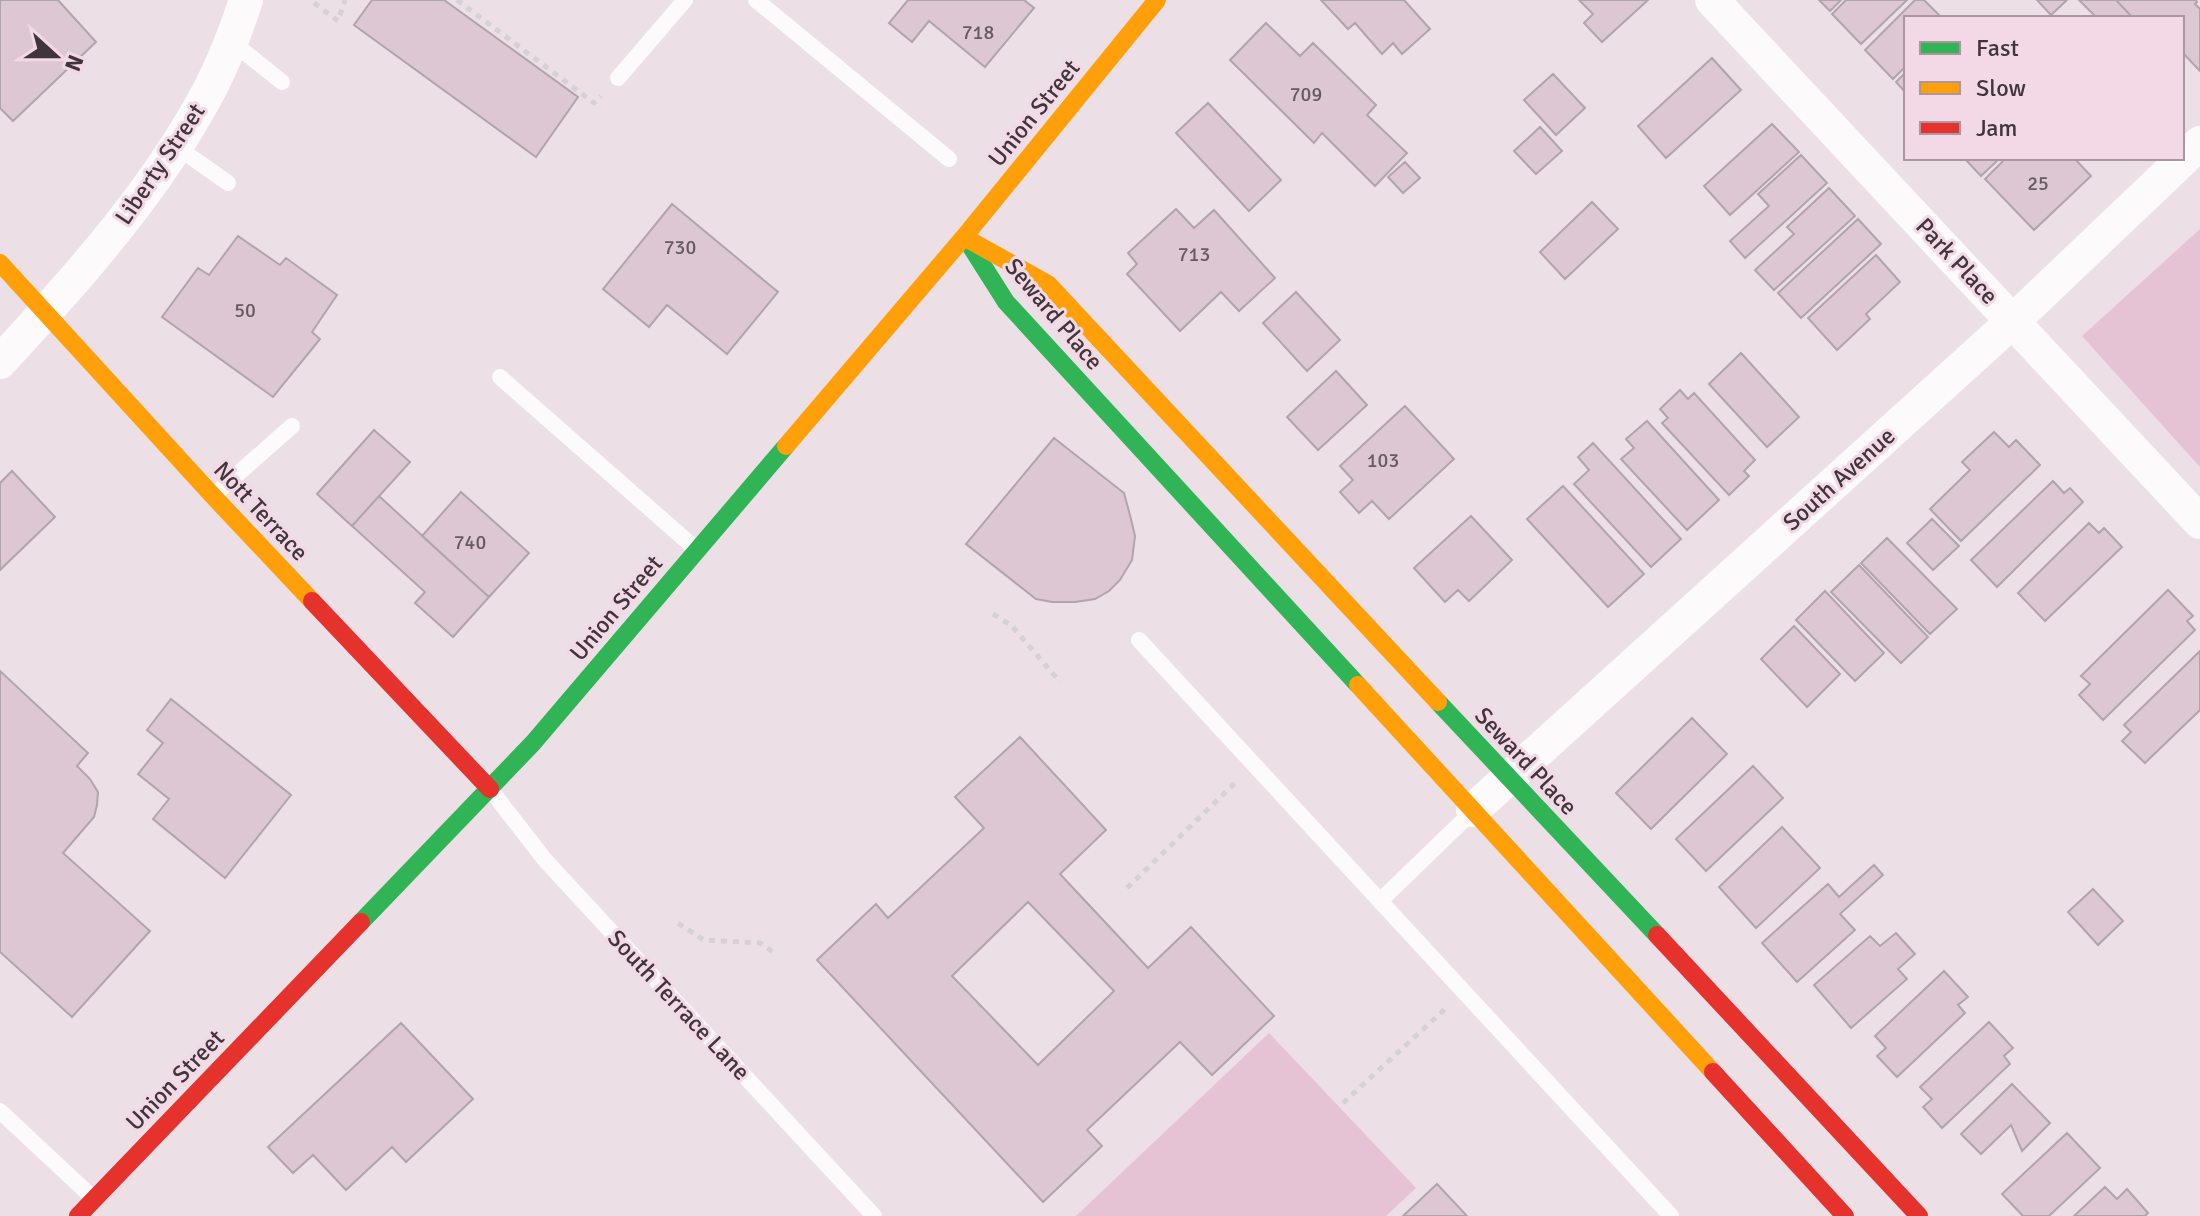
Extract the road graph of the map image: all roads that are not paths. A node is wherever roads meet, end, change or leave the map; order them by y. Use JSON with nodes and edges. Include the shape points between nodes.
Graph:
{"nodes":[{"id":1,"x":246,"y":0,"type":"edge"},
{"id":2,"x":685,"y":0,"type":"edge"},
{"id":3,"x":756,"y":0,"type":"edge"},
{"id":4,"x":1157,"y":0,"type":"edge"},
{"id":5,"x":1726,"y":8,"type":"edge"},
{"id":6,"x":232,"y":42,"type":"junction"},
{"id":7,"x":618,"y":78,"type":"road end"},
{"id":8,"x":282,"y":82,"type":"dead end"},
{"id":9,"x":2200,"y":143,"type":"edge"},
{"id":10,"x":177,"y":147,"type":"junction"},
{"id":11,"x":2184,"y":158,"type":"edge"},
{"id":12,"x":949,"y":159,"type":"dead end"},
{"id":13,"x":2182,"y":160,"type":"edge"},
{"id":14,"x":228,"y":183,"type":"dead end"},
{"id":15,"x":964,"y":237,"type":"junction"},
{"id":16,"x":0,"y":263,"type":"edge"},
{"id":17,"x":46,"y":312,"type":"junction"},
{"id":18,"x":2013,"y":321,"type":"junction"},
{"id":19,"x":0,"y":362,"type":"edge"},
{"id":20,"x":500,"y":377,"type":"dead end"},
{"id":21,"x":292,"y":426,"type":"dead end"},
{"id":22,"x":213,"y":496,"type":"junction"},
{"id":23,"x":2200,"y":522,"type":"edge"},
{"id":24,"x":697,"y":550,"type":"junction"},
{"id":25,"x":1139,"y":640,"type":"dead end"},
{"id":26,"x":1509,"y":778,"type":"junction"},
{"id":27,"x":490,"y":789,"type":"junction"},
{"id":28,"x":1473,"y":810,"type":"junction"},
{"id":29,"x":1380,"y":901,"type":"junction"},
{"id":30,"x":0,"y":1111,"type":"edge"},
{"id":31,"x":94,"y":1199,"type":"junction"},
{"id":32,"x":78,"y":1216,"type":"edge"},
{"id":33,"x":874,"y":1216,"type":"edge"},
{"id":34,"x":1671,"y":1216,"type":"edge"},
{"id":35,"x":1845,"y":1216,"type":"edge"},
{"id":36,"x":1919,"y":1216,"type":"edge"}],
"edges":[{"from":1,"to":6,"type":"street","name":"Liberty Street"},
{"from":2,"to":7,"type":"lane"},
{"from":3,"to":12,"type":"lane"},
{"from":4,"to":15,"type":"street","name":"Union Street"},
{"from":5,"to":18,"type":"street","name":"Park Place"},
{"from":6,"to":8,"type":"lane"},
{"from":6,"to":10,"type":"street","name":"Liberty Street"},
{"from":9,"to":11,"type":"street","name":"South Avenue"},
{"from":10,"to":14,"type":"lane"},
{"from":10,"to":17,"type":"street","name":"Liberty Street"},
{"from":13,"to":18,"type":"street","name":"South Avenue"},
{"from":15,"to":24,"type":"street","name":"Union Street"},
{"from":15,"to":26,"type":"street","name":"Seward Place","via":[[1048,284]]},
{"from":15,"to":28,"type":"street","name":"Seward Place","via":[[1006,302]]},
{"from":16,"to":17,"type":"street","name":"Nott Terrace"},
{"from":17,"to":19,"type":"street","name":"Liberty Street"},
{"from":17,"to":22,"type":"street","name":"Nott Terrace"},
{"from":18,"to":23,"type":"street","name":"Park Place"},
{"from":18,"to":26,"type":"street","name":"South Avenue"},
{"from":20,"to":24,"type":"lane"},
{"from":21,"to":22,"type":"lane"},
{"from":22,"to":27,"type":"street","name":"Nott Terrace"},
{"from":24,"to":27,"type":"street","name":"Union Street"},
{"from":25,"to":29,"type":"lane"},
{"from":26,"to":28,"type":"street","name":"South Avenue"},
{"from":26,"to":36,"type":"street","name":"Seward Place"},
{"from":27,"to":31,"type":"street","name":"Union Street"},
{"from":27,"to":33,"type":"lane","name":"South Terrace Lane","via":[[545,860]]},
{"from":28,"to":29,"type":"lane"},
{"from":28,"to":35,"type":"street","name":"Seward Place"},
{"from":29,"to":34,"type":"lane"},
{"from":30,"to":31,"type":"lane"},
{"from":31,"to":32,"type":"street","name":"Union Street"}]}
